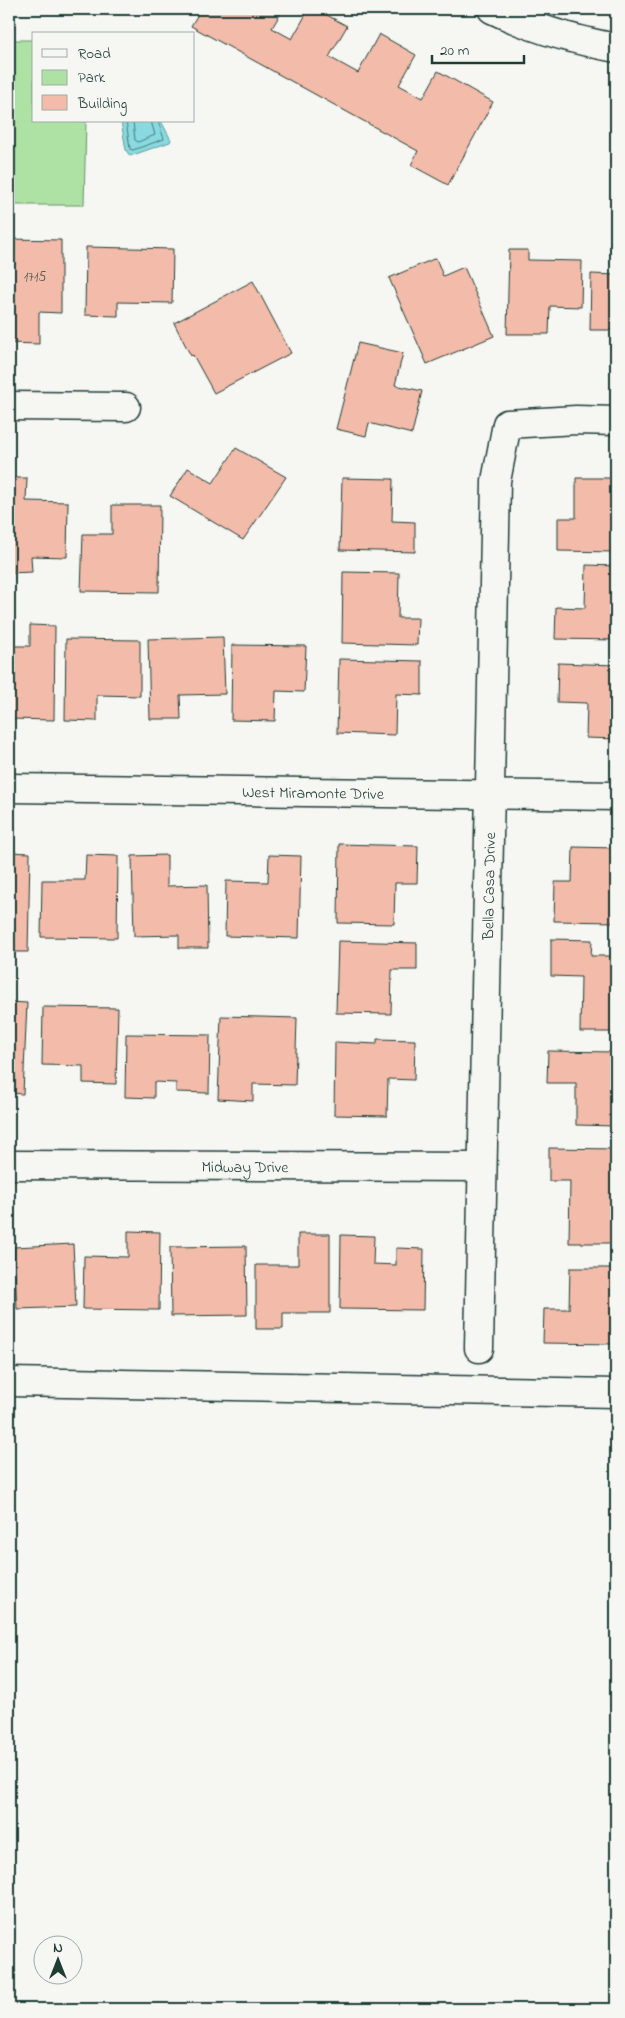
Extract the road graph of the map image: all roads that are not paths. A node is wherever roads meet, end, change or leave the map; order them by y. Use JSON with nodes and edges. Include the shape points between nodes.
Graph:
{"nodes":[{"id":1,"x":492,"y":9,"type":"edge"},
{"id":2,"x":616,"y":48,"type":"edge"},
{"id":3,"x":9,"y":406,"type":"edge"},
{"id":4,"x":126,"y":407,"type":"dead end"},
{"id":5,"x":616,"y":421,"type":"edge"},
{"id":6,"x":9,"y":788,"type":"edge"},
{"id":7,"x":490,"y":794,"type":"junction"},
{"id":8,"x":616,"y":796,"type":"edge"},
{"id":9,"x":9,"y":1165,"type":"edge"},
{"id":10,"x":482,"y":1167,"type":"junction"},
{"id":11,"x":479,"y":1348,"type":"dead end"},
{"id":12,"x":9,"y":1382,"type":"edge"},
{"id":13,"x":616,"y":1393,"type":"edge"}],
"edges":[{"from":1,"to":2,"type":"street","via":[[545,31]]},
{"from":3,"to":4,"type":"street"},
{"from":5,"to":7,"type":"street","name":"Bella Casa Drive","via":[[506,424],[496,481]]},
{"from":6,"to":7,"type":"street","name":"West Miramonte Drive"},
{"from":7,"to":8,"type":"street","name":"West Miramonte Drive"},
{"from":7,"to":10,"type":"street","name":"Bella Casa Drive"},
{"from":9,"to":10,"type":"street","name":"Midway Drive"},
{"from":10,"to":11,"type":"street","name":"Bella Casa Drive"},
{"from":12,"to":13,"type":"street"}]}
